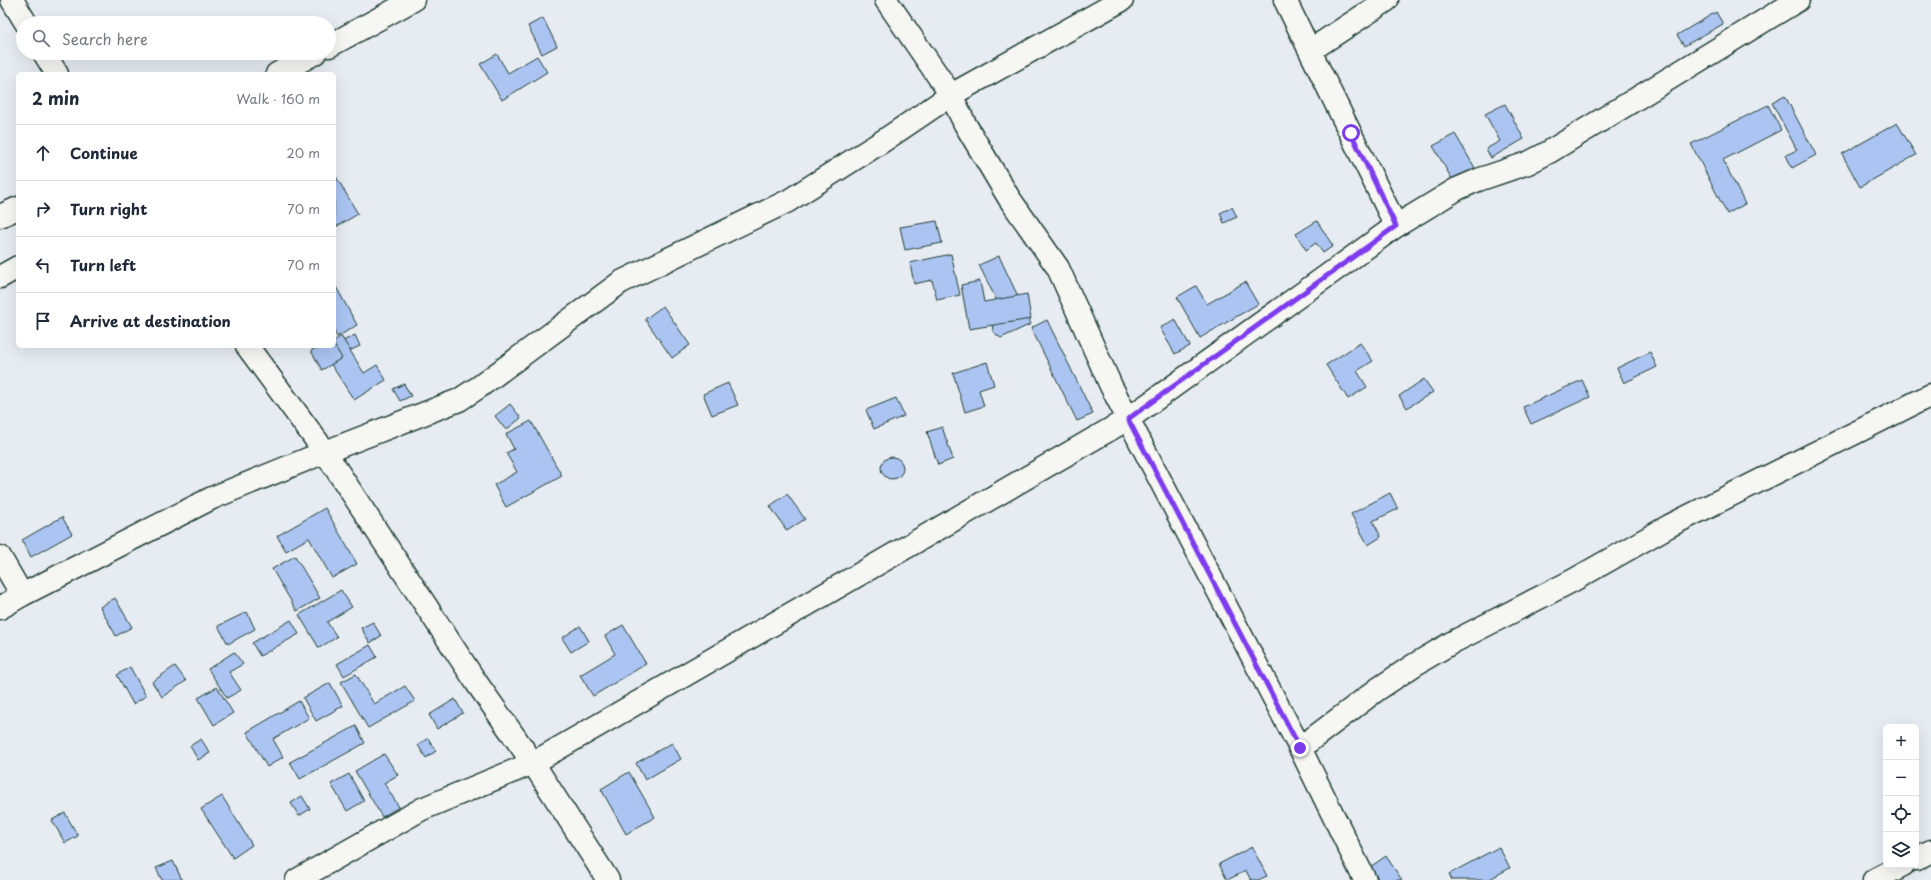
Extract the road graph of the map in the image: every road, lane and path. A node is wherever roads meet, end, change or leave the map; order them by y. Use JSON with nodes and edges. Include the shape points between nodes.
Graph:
{"nodes":[{"id":1,"x":12,"y":0,"type":"edge"},
{"id":2,"x":413,"y":0,"type":"edge"},
{"id":3,"x":886,"y":0,"type":"edge"},
{"id":4,"x":1122,"y":0,"type":"edge"},
{"id":5,"x":1285,"y":0,"type":"edge"},
{"id":6,"x":1387,"y":0,"type":"edge"},
{"id":7,"x":1798,"y":0,"type":"edge"},
{"id":8,"x":22,"y":16,"type":"edge"},
{"id":9,"x":336,"y":42,"type":"edge"},
{"id":10,"x":1311,"y":50,"type":"junction"},
{"id":11,"x":48,"y":60,"type":"edge"},
{"id":12,"x":303,"y":60,"type":"edge"},
{"id":13,"x":56,"y":72,"type":"edge"},
{"id":14,"x":281,"y":72,"type":"edge"},
{"id":15,"x":951,"y":95,"type":"junction"},
{"id":16,"x":16,"y":209,"type":"edge"},
{"id":17,"x":0,"y":216,"type":"edge"},
{"id":18,"x":1396,"y":226,"type":"junction"},
{"id":19,"x":16,"y":268,"type":"edge"},
{"id":20,"x":0,"y":277,"type":"edge"},
{"id":21,"x":248,"y":348,"type":"edge"},
{"id":22,"x":1931,"y":395,"type":"edge"},
{"id":23,"x":1128,"y":419,"type":"junction"},
{"id":24,"x":325,"y":452,"type":"junction"},
{"id":25,"x":0,"y":557,"type":"edge"},
{"id":26,"x":22,"y":595,"type":"junction"},
{"id":27,"x":0,"y":608,"type":"edge"},
{"id":28,"x":1300,"y":748,"type":"junction"},
{"id":29,"x":533,"y":763,"type":"junction"},
{"id":30,"x":1931,"y":851,"type":"edge"},
{"id":31,"x":1919,"y":857,"type":"edge"},
{"id":32,"x":1897,"y":868,"type":"edge"},
{"id":33,"x":297,"y":880,"type":"edge"},
{"id":34,"x":608,"y":880,"type":"edge"},
{"id":35,"x":1365,"y":880,"type":"edge"},
{"id":36,"x":1874,"y":880,"type":"edge"}],
"edges":[{"from":1,"to":8,"type":"street"},
{"from":2,"to":9,"type":"street"},
{"from":3,"to":15,"type":"street"},
{"from":4,"to":15,"type":"street"},
{"from":5,"to":10,"type":"street"},
{"from":6,"to":10,"type":"street"},
{"from":7,"to":18,"type":"street","via":[[1528,164],[1457,189]]},
{"from":10,"to":18,"type":"street"},
{"from":11,"to":13,"type":"street"},
{"from":12,"to":14,"type":"street"},
{"from":15,"to":23,"type":"street","via":[[965,124],[1009,198],[1061,274]]},
{"from":15,"to":24,"type":"street","via":[[788,201],[621,282],[459,400]]},
{"from":16,"to":17,"type":"street"},
{"from":18,"to":23,"type":"street"},
{"from":19,"to":20,"type":"street"},
{"from":21,"to":24,"type":"street"},
{"from":22,"to":28,"type":"street","via":[[1669,526],[1572,581],[1447,646],[1384,685]]},
{"from":23,"to":28,"type":"street"},
{"from":23,"to":29,"type":"street"},
{"from":24,"to":26,"type":"street","via":[[212,498]]},
{"from":24,"to":29,"type":"street","via":[[476,682]]},
{"from":25,"to":26,"type":"street"},
{"from":26,"to":27,"type":"street"},
{"from":28,"to":35,"type":"street"},
{"from":29,"to":33,"type":"street","via":[[422,809]]},
{"from":29,"to":34,"type":"street"},
{"from":30,"to":31,"type":"street"},
{"from":32,"to":36,"type":"street"}]}
